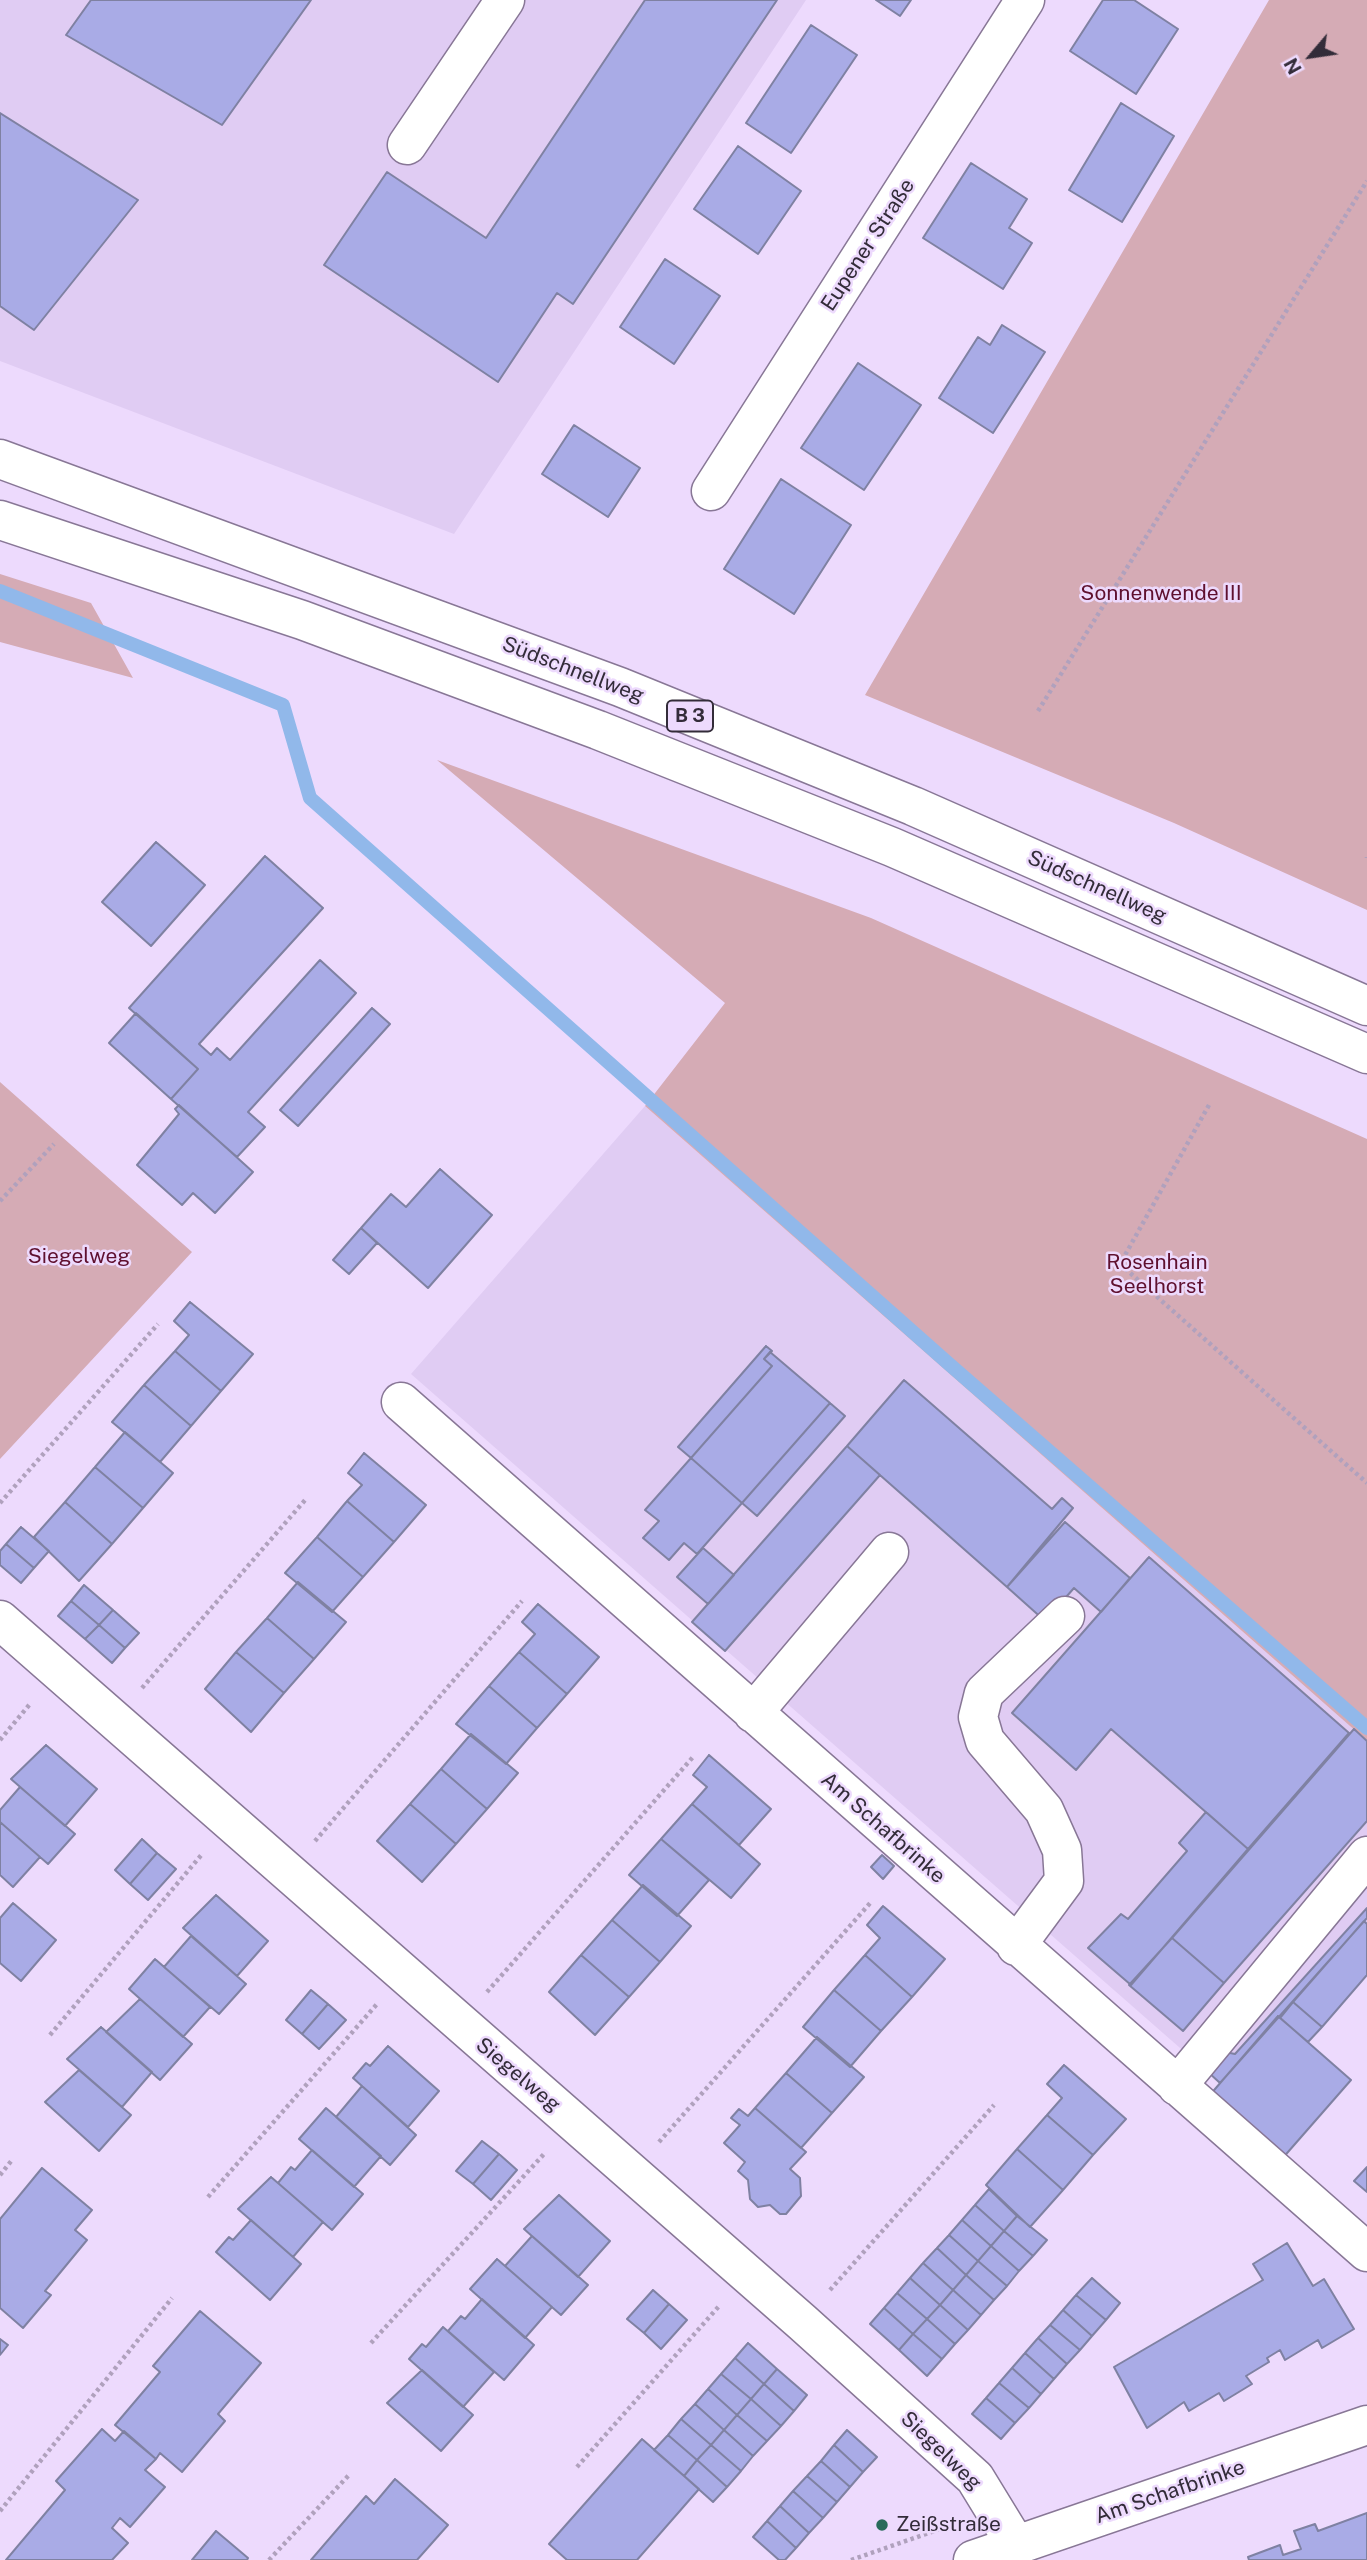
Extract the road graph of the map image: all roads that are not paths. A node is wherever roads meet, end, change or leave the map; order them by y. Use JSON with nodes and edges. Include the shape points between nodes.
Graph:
{"nodes":[{"id":1,"x":505,"y":0,"type":"edge"},
{"id":2,"x":1025,"y":0,"type":"edge"},
{"id":3,"x":407,"y":145,"type":"dead end"},
{"id":4,"x":0,"y":458,"type":"edge"},
{"id":5,"x":711,"y":491,"type":"dead end"},
{"id":6,"x":0,"y":520,"type":"edge"},
{"id":7,"x":1367,"y":1006,"type":"edge"},
{"id":8,"x":1367,"y":1054,"type":"edge"},
{"id":9,"x":401,"y":1402,"type":"dead end"},
{"id":10,"x":889,"y":1552,"type":"dead end"},
{"id":11,"x":1065,"y":1616,"type":"dead end"},
{"id":12,"x":0,"y":1620,"type":"edge"},
{"id":13,"x":753,"y":1713,"type":"junction"},
{"id":14,"x":1367,"y":1856,"type":"edge"},
{"id":15,"x":1016,"y":1946,"type":"junction"},
{"id":16,"x":1177,"y":2086,"type":"junction"},
{"id":17,"x":1367,"y":2252,"type":"edge"},
{"id":18,"x":1367,"y":2425,"type":"edge"},
{"id":19,"x":1016,"y":2545,"type":"junction"},
{"id":20,"x":973,"y":2560,"type":"edge"}],
"edges":[{"from":1,"to":3,"type":"main road"},
{"from":2,"to":5,"type":"main road","name":"Eupener Straße"},
{"from":4,"to":7,"type":"main road","name":"Südschnellweg","number":"B 3","via":[[620,687],[913,806]]},
{"from":6,"to":8,"type":"main road","number":"B 3","via":[[302,620],[598,730],[892,847]]},
{"from":9,"to":13,"type":"main road","name":"Am Schafbrinke"},
{"from":10,"to":13,"type":"main road"},
{"from":11,"to":15,"type":"main road","via":[[984,1693],[978,1717],[985,1741],[1044,1810],[1062,1850],[1064,1881]]},
{"from":12,"to":19,"type":"main road","name":"Siegelweg","via":[[975,2478]]},
{"from":13,"to":15,"type":"main road","name":"Am Schafbrinke"},
{"from":14,"to":16,"type":"main road"},
{"from":15,"to":16,"type":"main road","name":"Am Schafbrinke"},
{"from":16,"to":17,"type":"main road","name":"Am Schafbrinke"},
{"from":18,"to":19,"type":"main road","name":"Am Schafbrinke"},
{"from":19,"to":20,"type":"main road","name":"Am Schafbrinke"}]}
